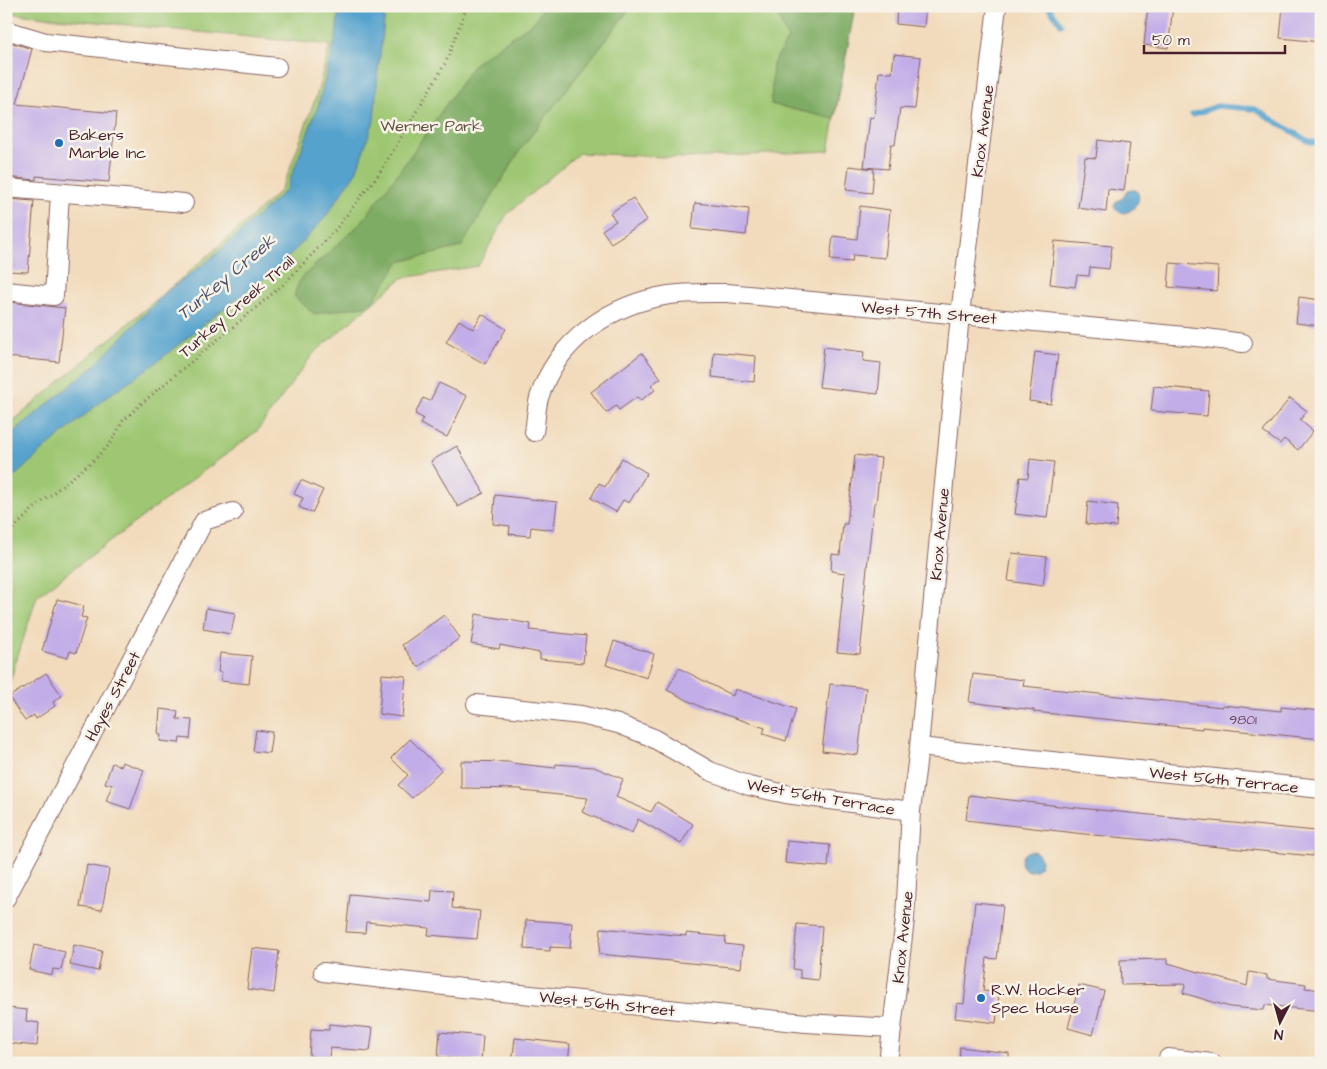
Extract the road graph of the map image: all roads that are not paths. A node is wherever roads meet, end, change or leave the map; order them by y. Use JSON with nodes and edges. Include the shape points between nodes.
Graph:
{"nodes":[{"id":1,"x":997,"y":6,"type":"edge"},
{"id":2,"x":6,"y":30,"type":"edge"},
{"id":3,"x":277,"y":67,"type":"dead end"},
{"id":4,"x":6,"y":188,"type":"edge"},
{"id":5,"x":60,"y":193,"type":"junction"},
{"id":6,"x":184,"y":203,"type":"dead end"},
{"id":7,"x":6,"y":291,"type":"edge"},
{"id":8,"x":960,"y":315,"type":"junction"},
{"id":9,"x":1243,"y":343,"type":"dead end"},
{"id":10,"x":534,"y":432,"type":"dead end"},
{"id":11,"x":233,"y":512,"type":"dead end"},
{"id":12,"x":476,"y":704,"type":"dead end"},
{"id":13,"x":919,"y":747,"type":"junction"},
{"id":14,"x":1321,"y":789,"type":"edge"},
{"id":15,"x":911,"y":812,"type":"junction"},
{"id":16,"x":6,"y":898,"type":"edge"},
{"id":17,"x":323,"y":972,"type":"dead end"},
{"id":18,"x":892,"y":1028,"type":"junction"},
{"id":19,"x":1168,"y":1058,"type":"dead end"},
{"id":20,"x":888,"y":1063,"type":"edge"},
{"id":21,"x":1212,"y":1063,"type":"edge"}],
"edges":[{"from":1,"to":8,"type":"street","name":"Knox Avenue"},
{"from":2,"to":3,"type":"street","via":[[46,42]]},
{"from":4,"to":5,"type":"street"},
{"from":5,"to":6,"type":"street"},
{"from":5,"to":7,"type":"street","via":[[54,296]]},
{"from":8,"to":9,"type":"street","name":"West 57th Street"},
{"from":8,"to":10,"type":"street","name":"West 57th Street","via":[[718,293],[670,295],[649,300],[597,322],[572,342],[547,377]]},
{"from":8,"to":13,"type":"street","name":"Knox Avenue"},
{"from":11,"to":16,"type":"street","name":"Hayes Street","via":[[204,521]]},
{"from":12,"to":15,"type":"street","name":"West 56th Terrace","via":[[581,715],[618,724],[651,738],[710,771],[749,786]]},
{"from":13,"to":14,"type":"street","name":"West 56th Terrace"},
{"from":13,"to":15,"type":"street","name":"Knox Avenue"},
{"from":15,"to":18,"type":"street","name":"Knox Avenue","via":[[905,919]]},
{"from":17,"to":18,"type":"street","name":"West 56th Street","via":[[806,1023]]},
{"from":18,"to":20,"type":"street","name":"Knox Avenue"},
{"from":19,"to":21,"type":"street"}]}
